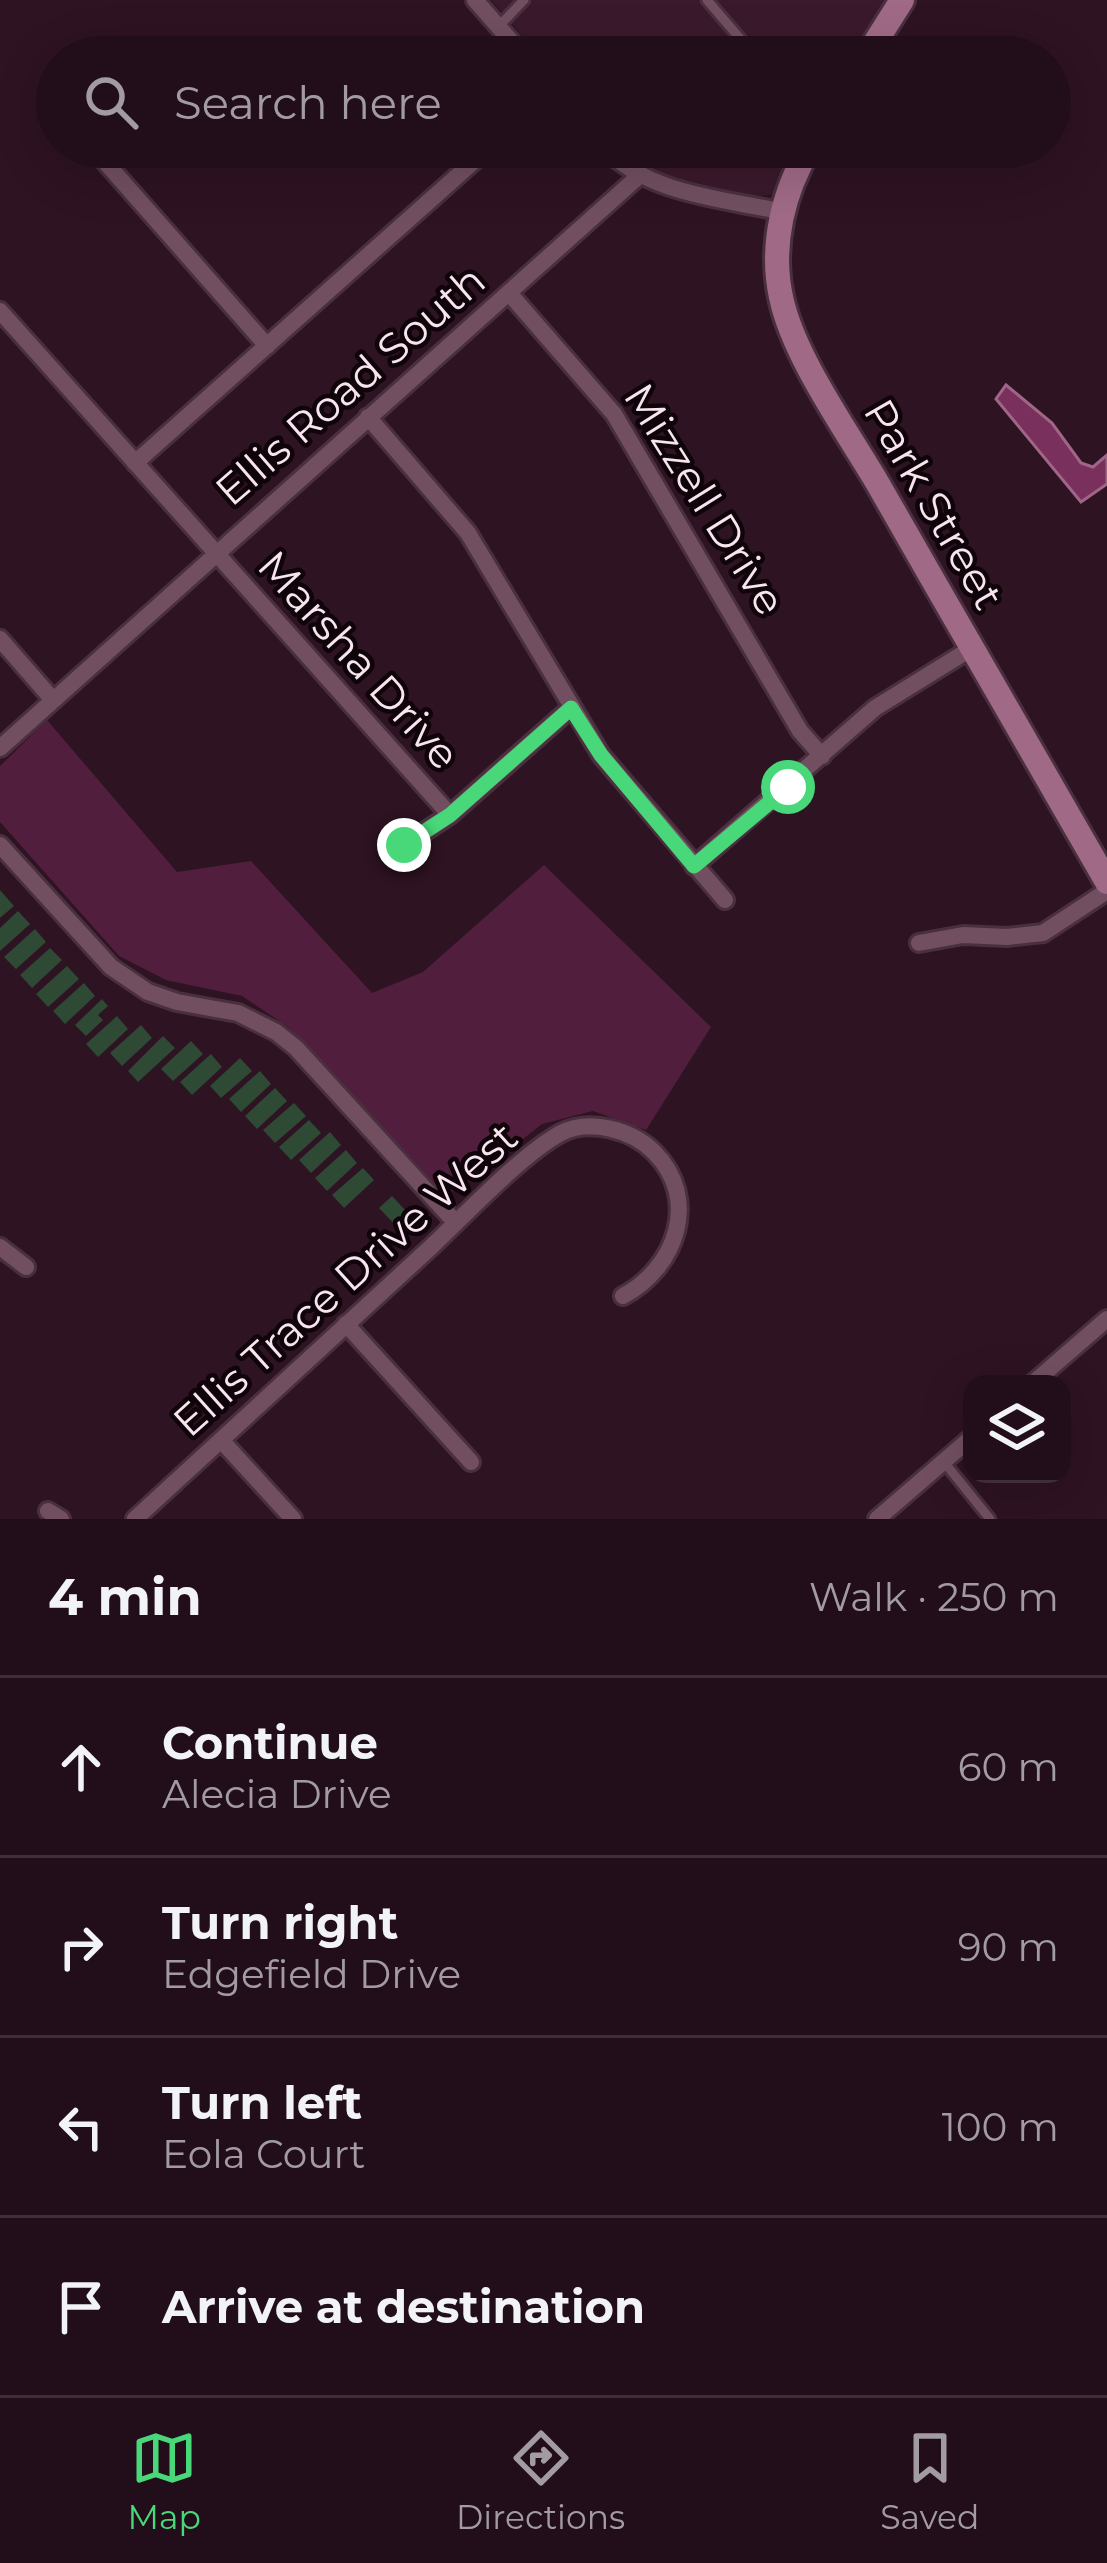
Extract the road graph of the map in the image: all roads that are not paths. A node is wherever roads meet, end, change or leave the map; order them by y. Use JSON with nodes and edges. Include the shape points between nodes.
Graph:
{"nodes":[{"id":1,"x":475,"y":0,"type":"edge"},
{"id":2,"x":524,"y":0,"type":"edge"},
{"id":3,"x":707,"y":0,"type":"edge"},
{"id":4,"x":902,"y":0,"type":"edge"},
{"id":5,"x":498,"y":27,"type":"junction"},
{"id":6,"x":506,"y":36,"type":"edge"},
{"id":7,"x":739,"y":36,"type":"edge"},
{"id":8,"x":879,"y":36,"type":"edge"},
{"id":9,"x":110,"y":168,"type":"edge"},
{"id":10,"x":466,"y":168,"type":"edge"},
{"id":11,"x":629,"y":168,"type":"edge"},
{"id":12,"x":801,"y":168,"type":"edge"},
{"id":13,"x":639,"y":176,"type":"junction"},
{"id":14,"x":783,"y":212,"type":"junction"},
{"id":15,"x":508,"y":293,"type":"junction"},
{"id":16,"x":0,"y":311,"type":"edge"},
{"id":17,"x":267,"y":346,"type":"junction"},
{"id":18,"x":368,"y":417,"type":"junction"},
{"id":19,"x":135,"y":463,"type":"junction"},
{"id":20,"x":215,"y":553,"type":"junction"},
{"id":21,"x":0,"y":639,"type":"edge"},
{"id":22,"x":972,"y":648,"type":"junction"},
{"id":23,"x":53,"y":700,"type":"junction"},
{"id":24,"x":571,"y":708,"type":"junction"},
{"id":25,"x":0,"y":748,"type":"edge"},
{"id":26,"x":822,"y":756,"type":"junction"},
{"id":27,"x":450,"y":815,"type":"junction"},
{"id":28,"x":0,"y":845,"type":"edge"},
{"id":29,"x":404,"y":845,"type":"dead end"},
{"id":30,"x":694,"y":866,"type":"junction"},
{"id":31,"x":1107,"y":886,"type":"edge"},
{"id":32,"x":725,"y":900,"type":"dead end"},
{"id":33,"x":919,"y":944,"type":"dead end"},
{"id":34,"x":456,"y":1223,"type":"junction"},
{"id":35,"x":0,"y":1247,"type":"edge"},
{"id":36,"x":26,"y":1268,"type":"dead end"},
{"id":37,"x":623,"y":1296,"type":"dead end"},
{"id":38,"x":1107,"y":1319,"type":"edge"},
{"id":39,"x":346,"y":1324,"type":"junction"},
{"id":40,"x":1042,"y":1375,"type":"edge"},
{"id":41,"x":221,"y":1440,"type":"junction"},
{"id":42,"x":963,"y":1445,"type":"edge"},
{"id":43,"x":471,"y":1462,"type":"dead end"},
{"id":44,"x":944,"y":1462,"type":"junction"},
{"id":45,"x":135,"y":1519,"type":"edge"},
{"id":46,"x":293,"y":1519,"type":"edge"},
{"id":47,"x":877,"y":1519,"type":"edge"},
{"id":48,"x":990,"y":1519,"type":"edge"}],
"edges":[{"from":1,"to":5,"type":"street"},
{"from":2,"to":5,"type":"lane"},
{"from":3,"to":7,"type":"lane"},
{"from":4,"to":8,"type":"street"},
{"from":5,"to":6,"type":"street"},
{"from":9,"to":17,"type":"street"},
{"from":10,"to":17,"type":"street"},
{"from":11,"to":13,"type":"street"},
{"from":12,"to":14,"type":"street","name":"Park Street"},
{"from":13,"to":14,"type":"street"},
{"from":13,"to":15,"type":"street","name":"Ellis Road South"},
{"from":14,"to":22,"type":"street","name":"Park Street","via":[[778,274],[788,321]]},
{"from":15,"to":18,"type":"street","name":"Ellis Road South"},
{"from":15,"to":26,"type":"street","name":"Mizzell Drive","via":[[614,414]]},
{"from":16,"to":19,"type":"street","name":"Marsha Drive"},
{"from":17,"to":19,"type":"street"},
{"from":18,"to":20,"type":"street","name":"Ellis Road South"},
{"from":18,"to":24,"type":"street","via":[[468,533]]},
{"from":19,"to":20,"type":"street","name":"Marsha Drive"},
{"from":20,"to":23,"type":"street","name":"Ellis Road South"},
{"from":20,"to":27,"type":"street","name":"Marsha Drive"},
{"from":21,"to":23,"type":"street"},
{"from":22,"to":26,"type":"street","via":[[901,689]]},
{"from":22,"to":31,"type":"street","name":"Park Street"},
{"from":23,"to":25,"type":"street","name":"Ellis Road South"},
{"from":24,"to":27,"type":"street"},
{"from":24,"to":30,"type":"street"},
{"from":26,"to":30,"type":"street"},
{"from":27,"to":29,"type":"street"},
{"from":28,"to":34,"type":"street","via":[[127,980],[256,1021],[296,1048]]},
{"from":30,"to":32,"type":"street"},
{"from":31,"to":33,"type":"street","via":[[1043,932]]},
{"from":34,"to":37,"type":"street","name":"Ellis Trace Drive West","via":[[564,1131],[602,1127],[633,1137],[666,1166],[680,1220],[657,1272]]},
{"from":34,"to":39,"type":"street","name":"Ellis Trace Drive West"},
{"from":35,"to":36,"type":"street"},
{"from":38,"to":40,"type":"street"},
{"from":39,"to":41,"type":"street","name":"Ellis Trace Drive West"},
{"from":39,"to":43,"type":"street"},
{"from":41,"to":45,"type":"street","name":"Ellis Trace Drive West"},
{"from":41,"to":46,"type":"street"},
{"from":42,"to":44,"type":"street"},
{"from":44,"to":47,"type":"street"},
{"from":44,"to":48,"type":"lane"}]}
